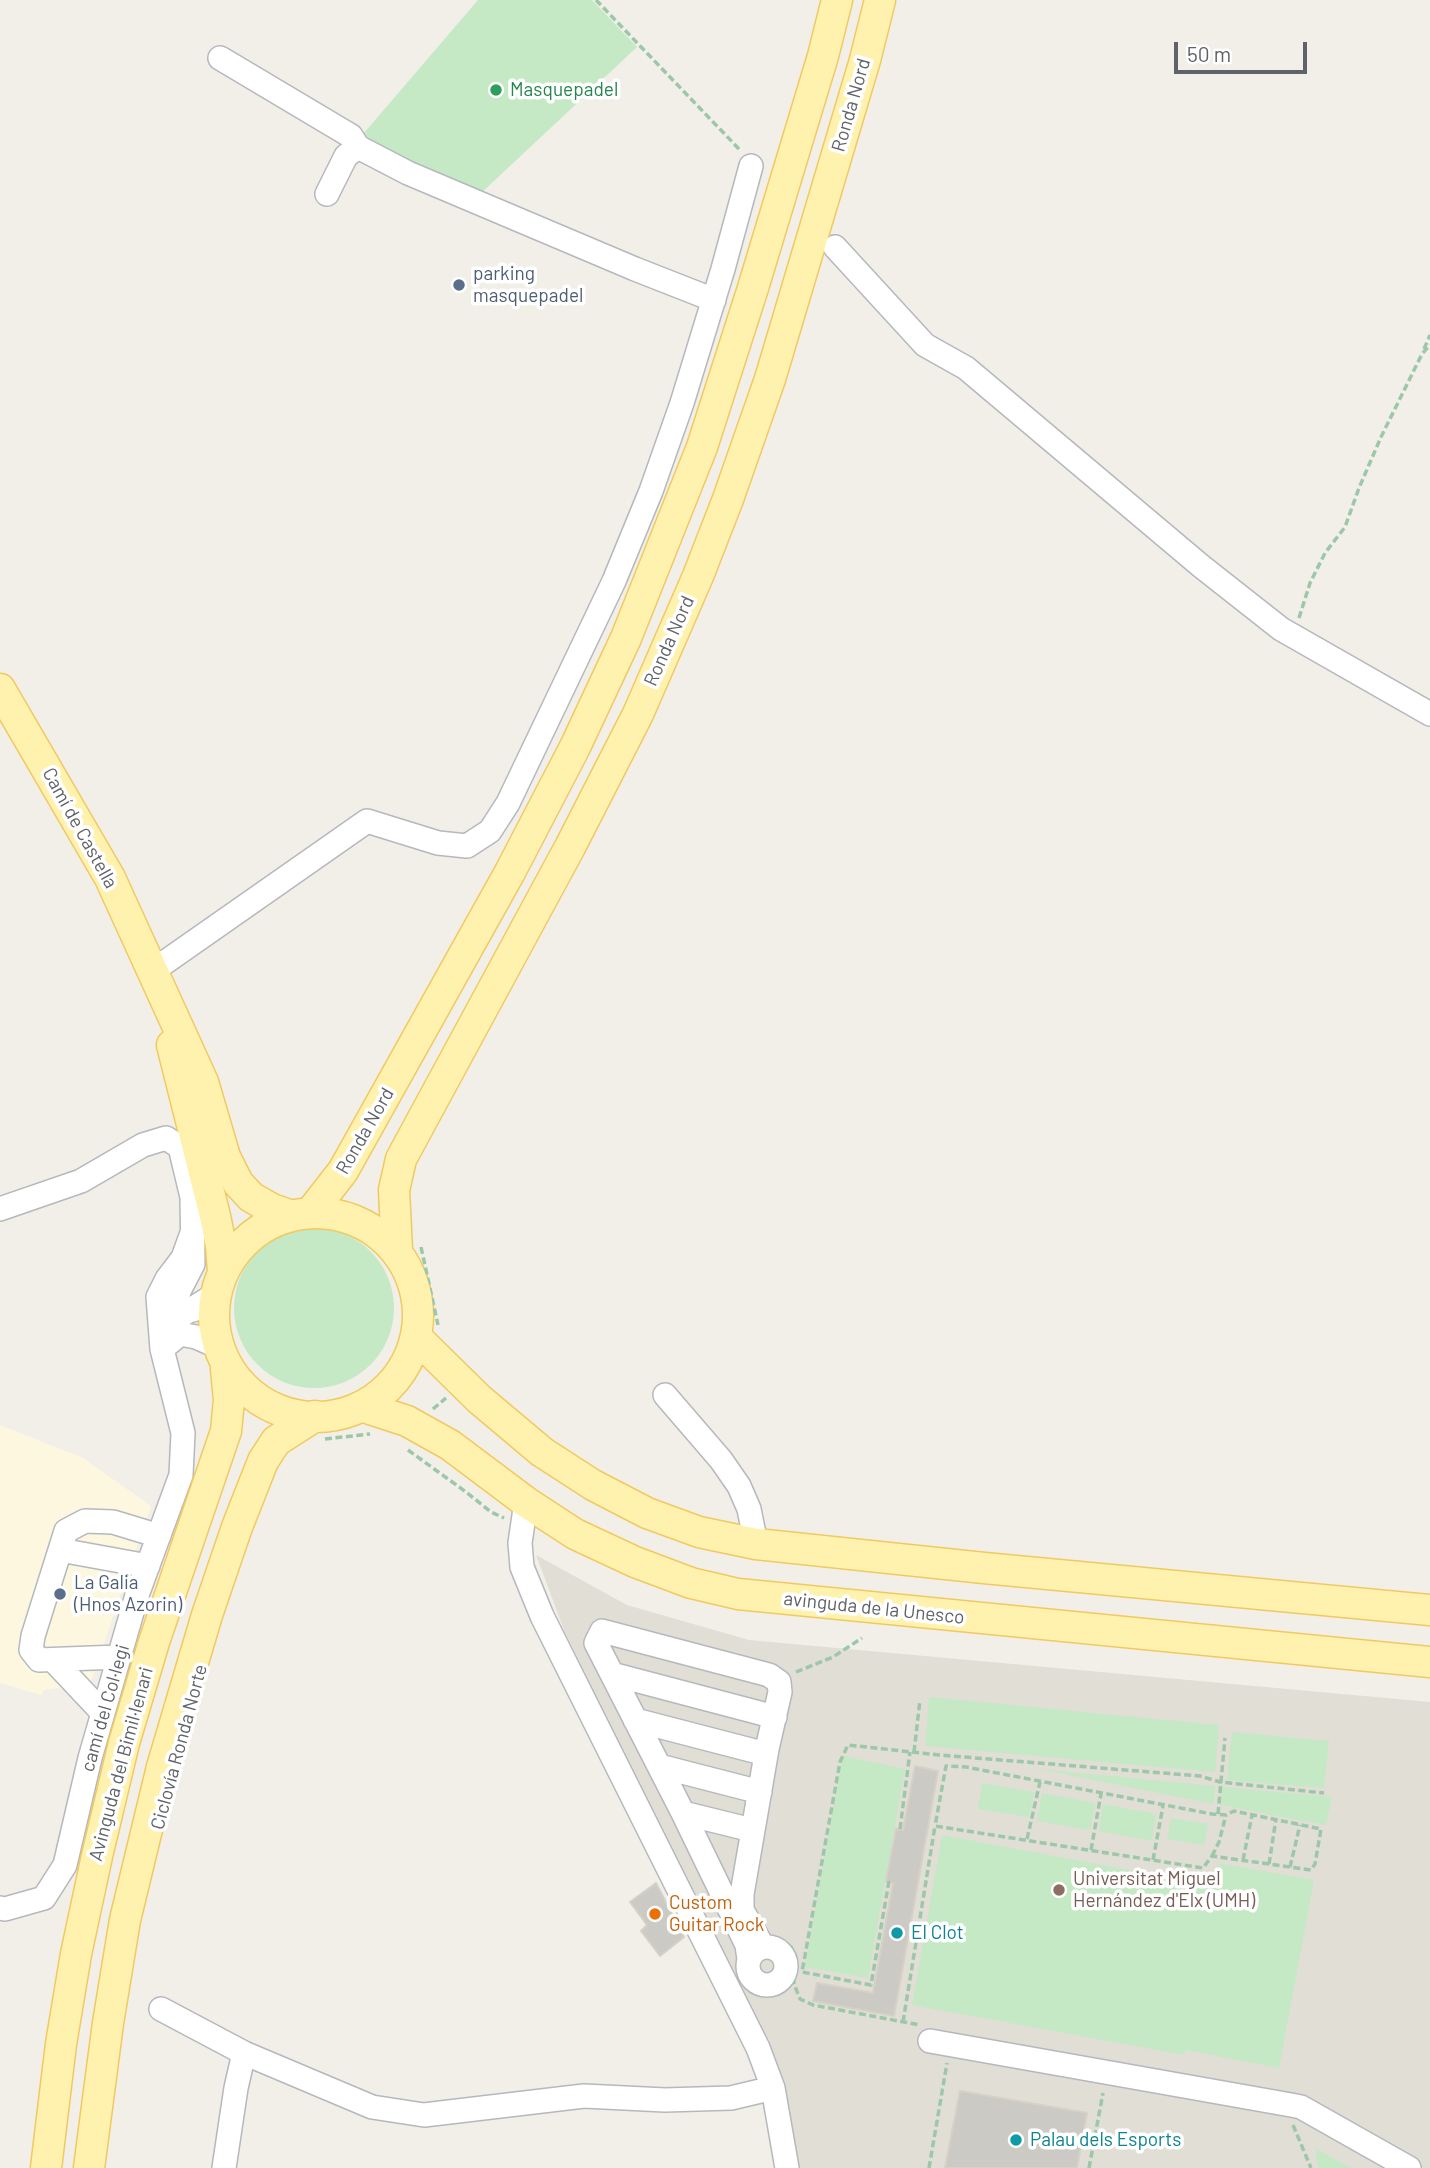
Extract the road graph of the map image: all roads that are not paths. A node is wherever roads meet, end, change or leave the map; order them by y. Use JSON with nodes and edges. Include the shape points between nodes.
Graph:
{"nodes":[{"id":1,"x":837,"y":0,"type":"edge"},
{"id":2,"x":880,"y":0,"type":"edge"},
{"id":3,"x":220,"y":58,"type":"dead end"},
{"id":4,"x":358,"y":146,"type":"junction"},
{"id":5,"x":751,"y":166,"type":"road end"},
{"id":6,"x":327,"y":194,"type":"dead end"},
{"id":7,"x":835,"y":247,"type":"dead end"},
{"id":8,"x":714,"y":300,"type":"junction"},
{"id":9,"x":0,"y":689,"type":"edge"},
{"id":10,"x":1430,"y":714,"type":"edge"},
{"id":11,"x":153,"y":970,"type":"junction"},
{"id":12,"x":0,"y":1209,"type":"edge"},
{"id":13,"x":300,"y":1214,"type":"junction"},
{"id":14,"x":191,"y":1233,"type":"junction"},
{"id":15,"x":397,"y":1250,"type":"junction"},
{"id":16,"x":210,"y":1292,"type":"junction"},
{"id":17,"x":417,"y":1338,"type":"junction"},
{"id":18,"x":162,"y":1349,"type":"junction"},
{"id":19,"x":222,"y":1358,"type":"junction"},
{"id":20,"x":665,"y":1395,"type":"dead end"},
{"id":21,"x":364,"y":1407,"type":"junction"},
{"id":22,"x":316,"y":1429,"type":"junction"},
{"id":23,"x":516,"y":1511,"type":"junction"},
{"id":24,"x":159,"y":1535,"type":"junction"},
{"id":25,"x":756,"y":1544,"type":"junction"},
{"id":26,"x":60,"y":1550,"type":"junction"},
{"id":27,"x":148,"y":1566,"type":"junction"},
{"id":28,"x":1430,"y":1609,"type":"edge"},
{"id":29,"x":119,"y":1657,"type":"junction"},
{"id":30,"x":54,"y":1661,"type":"junction"},
{"id":31,"x":1430,"y":1661,"type":"edge"},
{"id":32,"x":612,"y":1674,"type":"junction"},
{"id":33,"x":103,"y":1713,"type":"junction"},
{"id":34,"x":775,"y":1717,"type":"junction"},
{"id":35,"x":635,"y":1720,"type":"junction"},
{"id":36,"x":766,"y":1754,"type":"junction"},
{"id":37,"x":659,"y":1766,"type":"junction"},
{"id":38,"x":760,"y":1792,"type":"junction"},
{"id":39,"x":683,"y":1813,"type":"junction"},
{"id":40,"x":752,"y":1830,"type":"junction"},
{"id":41,"x":705,"y":1858,"type":"junction"},
{"id":42,"x":745,"y":1868,"type":"junction"},
{"id":43,"x":0,"y":1908,"type":"edge"},
{"id":44,"x":759,"y":1955,"type":"junction"},
{"id":45,"x":727,"y":1987,"type":"junction"},
{"id":46,"x":161,"y":2009,"type":"dead end"},
{"id":47,"x":244,"y":2053,"type":"junction"},
{"id":48,"x":774,"y":2088,"type":"junction"},
{"id":49,"x":46,"y":2168,"type":"edge"},
{"id":50,"x":89,"y":2168,"type":"edge"},
{"id":51,"x":224,"y":2168,"type":"edge"},
{"id":52,"x":787,"y":2168,"type":"edge"},
{"id":53,"x":1395,"y":2168,"type":"edge"},
{"id":54,"x":1409,"y":2168,"type":"edge"}],
"edges":[{"from":1,"to":13,"type":"main road","name":"Ronda Nord","via":[[702,447],[626,638],[510,872],[343,1171]]},
{"from":2,"to":15,"type":"main road","name":"Ronda Nord","via":[[770,379],[728,499],[620,749],[401,1159],[394,1190]]},
{"from":3,"to":4,"type":"street","via":[[351,136]]},
{"from":4,"to":6,"type":"street","via":[[346,156]]},
{"from":4,"to":8,"type":"street","via":[[408,173]]},
{"from":5,"to":8,"type":"street"},
{"from":7,"to":10,"type":"street","via":[[925,345],[966,368],[1201,566],[1293,636]]},
{"from":8,"to":11,"type":"street","via":[[651,491],[614,581],[508,803],[490,831],[467,846],[438,843],[367,821]]},
{"from":9,"to":11,"type":"main road","name":"Camí de Castella","via":[[110,878]]},
{"from":11,"to":13,"type":"main road","name":"Camí de Castella","via":[[203,1082],[225,1157],[238,1183],[272,1209]]},
{"from":11,"to":16,"type":"main road","name":"Camí de Castella","via":[[221,1246]]},
{"from":12,"to":14,"type":"street","via":[[80,1181],[142,1145],[166,1138],[180,1147],[192,1198]]},
{"from":13,"to":15,"type":"main road","via":[[341,1216],[361,1224]]},
{"from":13,"to":16,"type":"main road","via":[[261,1226],[234,1252]]},
{"from":14,"to":16,"type":"street","via":[[193,1264],[177,1301],[182,1307]]},
{"from":14,"to":18,"type":"street","name":"camí del Col·legi","via":[[183,1258],[159,1297]]},
{"from":15,"to":17,"type":"main road","via":[[412,1278]]},
{"from":16,"to":18,"type":"street","via":[[168,1329]]},
{"from":16,"to":19,"type":"main road"},
{"from":17,"to":21,"type":"main road","via":[[389,1389]]},
{"from":17,"to":25,"type":"main road","via":[[542,1452],[593,1485],[647,1513],[699,1532]]},
{"from":18,"to":19,"type":"street","via":[[180,1334],[196,1337]]},
{"from":18,"to":24,"type":"street","name":"camí del Col·legi","via":[[183,1433],[181,1475]]},
{"from":19,"to":22,"type":"main road","via":[[244,1389]]},
{"from":19,"to":49,"type":"main road","name":"Avinguda del Bimil·lenari","via":[[229,1400],[226,1431],[124,1743],[76,1954]]},
{"from":20,"to":25,"type":"street","via":[[739,1486]]},
{"from":21,"to":22,"type":"main road"},
{"from":21,"to":23,"type":"main road","name":"avinguda de la Unesco","via":[[407,1421],[450,1445]]},
{"from":22,"to":50,"type":"main road","via":[[276,1441],[263,1461],[206,1615],[162,1767],[125,1920]]},
{"from":23,"to":31,"type":"main road","name":"avinguda de la Unesco","via":[[691,1583],[738,1594]]},
{"from":23,"to":45,"type":"street","via":[[522,1567],[542,1616]]},
{"from":24,"to":26,"type":"street","via":[[113,1522],[85,1521],[66,1531]]},
{"from":24,"to":27,"type":"street","name":"camí del Col·legi"},
{"from":25,"to":28,"type":"main road"},
{"from":26,"to":27,"type":"street"},
{"from":26,"to":30,"type":"street","via":[[31,1650],[39,1660]]},
{"from":27,"to":29,"type":"street","name":"camí del Col·legi"},
{"from":29,"to":30,"type":"street"},
{"from":29,"to":33,"type":"street","name":"camí del Col·legi"},
{"from":30,"to":33,"type":"street"},
{"from":32,"to":34,"type":"street"},
{"from":32,"to":34,"type":"street","via":[[596,1643],[602,1631],[769,1675],[779,1682]]},
{"from":32,"to":35,"type":"street"},
{"from":33,"to":43,"type":"street","name":"camí del Col·legi","via":[[65,1865],[44,1898]]},
{"from":34,"to":36,"type":"street"},
{"from":35,"to":36,"type":"street"},
{"from":35,"to":37,"type":"street"},
{"from":36,"to":38,"type":"street"},
{"from":37,"to":38,"type":"street"},
{"from":37,"to":39,"type":"street"},
{"from":38,"to":40,"type":"street"},
{"from":39,"to":40,"type":"street"},
{"from":39,"to":41,"type":"street"},
{"from":40,"to":42,"type":"street"},
{"from":41,"to":42,"type":"street"},
{"from":41,"to":44,"type":"street","via":[[747,1945]]},
{"from":42,"to":44,"type":"street","via":[[742,1910]]},
{"from":44,"to":45,"type":"street"},
{"from":45,"to":48,"type":"street"},
{"from":46,"to":47,"type":"street"},
{"from":47,"to":48,"type":"street","via":[[372,2107],[424,2116],[584,2096],[731,2098]]},
{"from":47,"to":51,"type":"street"},
{"from":48,"to":52,"type":"street"},
{"from":53,"to":54,"type":"street","via":[[1284,2110],[935,2044],[1298,2106]]}]}
